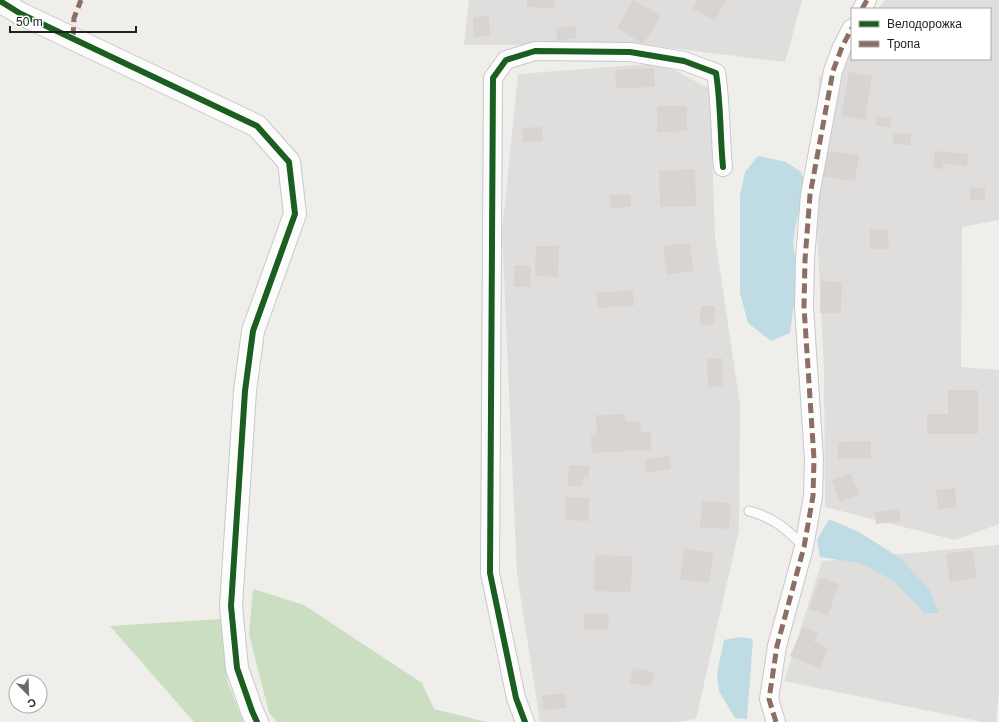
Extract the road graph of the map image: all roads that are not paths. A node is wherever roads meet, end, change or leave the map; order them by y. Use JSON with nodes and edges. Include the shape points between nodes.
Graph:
{"nodes":[{"id":1,"x":0,"y":1,"type":"edge"},
{"id":2,"x":851,"y":30,"type":"edge"},
{"id":3,"x":724,"y":167,"type":"dead end"},
{"id":4,"x":749,"y":511,"type":"dead end"},
{"id":5,"x":804,"y":547,"type":"junction"},
{"id":6,"x":257,"y":722,"type":"edge"},
{"id":7,"x":525,"y":722,"type":"edge"},
{"id":8,"x":776,"y":722,"type":"edge"}],
"edges":[{"from":1,"to":6,"type":"street","via":[[21,14],[257,126],[289,162],[295,214],[253,331],[245,391],[231,606],[237,668]]},
{"from":2,"to":5,"type":"street","via":[[833,71],[810,195],[804,307],[814,459],[813,496]]},
{"from":3,"to":7,"type":"street","via":[[716,73],[684,61],[630,52],[535,51],[506,60],[493,78],[490,573],[516,698]]},
{"from":4,"to":5,"type":"lane","via":[[766,516],[786,528]]},
{"from":5,"to":8,"type":"street","via":[[777,646],[769,699]]}]}
